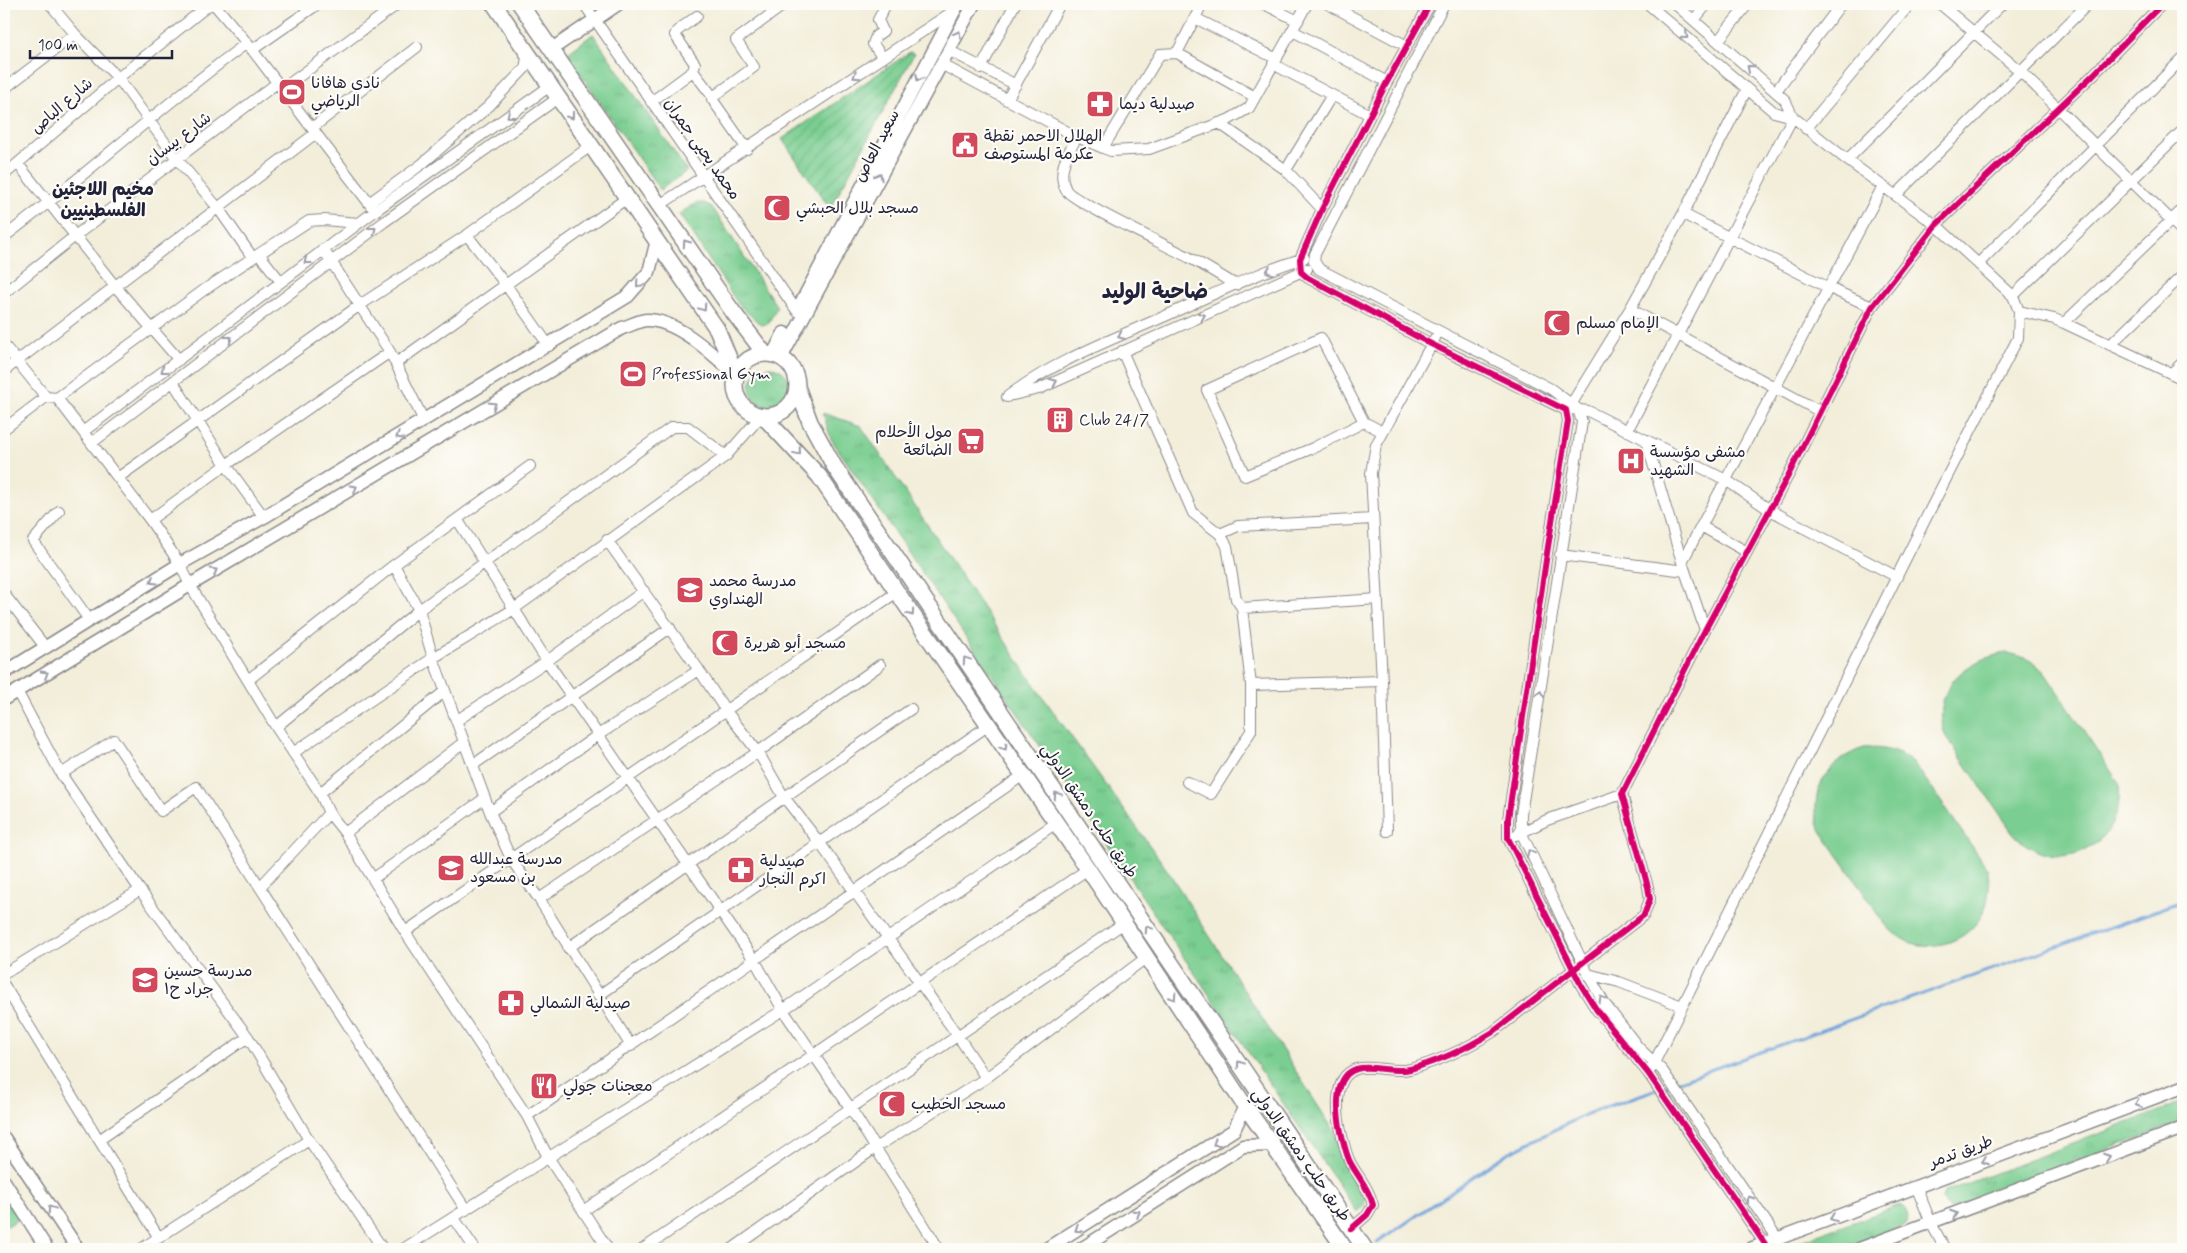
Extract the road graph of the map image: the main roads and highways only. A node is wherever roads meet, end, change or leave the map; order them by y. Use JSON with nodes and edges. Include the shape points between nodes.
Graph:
{"nodes":[{"id":1,"x":494,"y":4,"type":"edge"},
{"id":2,"x":520,"y":4,"type":"edge"},
{"id":3,"x":618,"y":4,"type":"edge"},
{"id":4,"x":974,"y":4,"type":"edge"},
{"id":5,"x":954,"y":6,"type":"edge"},
{"id":6,"x":552,"y":49,"type":"junction"},
{"id":7,"x":657,"y":240,"type":"junction"},
{"id":8,"x":773,"y":355,"type":"junction"},
{"id":9,"x":736,"y":374,"type":"junction"},
{"id":10,"x":797,"y":386,"type":"junction"},
{"id":11,"x":763,"y":416,"type":"junction"},
{"id":12,"x":4,"y":673,"type":"edge"},
{"id":13,"x":4,"y":699,"type":"edge"},
{"id":14,"x":2183,"y":1087,"type":"edge"},
{"id":15,"x":1245,"y":1106,"type":"junction"},
{"id":16,"x":2183,"y":1128,"type":"edge"},
{"id":17,"x":4,"y":1138,"type":"edge"},
{"id":18,"x":1272,"y":1145,"type":"junction"},
{"id":19,"x":4,"y":1181,"type":"edge"},
{"id":20,"x":47,"y":1249,"type":"edge"},
{"id":21,"x":78,"y":1249,"type":"edge"},
{"id":22,"x":1046,"y":1249,"type":"edge"},
{"id":23,"x":1081,"y":1249,"type":"edge"},
{"id":24,"x":1345,"y":1249,"type":"edge"},
{"id":25,"x":1365,"y":1249,"type":"edge"},
{"id":26,"x":1750,"y":1249,"type":"edge"},
{"id":27,"x":1860,"y":1249,"type":"edge"}],
"edges":[{"from":1,"to":7,"type":"highway","one_way":true},
{"from":2,"to":6,"type":"highway"},
{"from":3,"to":6,"type":"main road"},
{"from":8,"to":4,"type":"main road","name":"سعيد العاص","one_way":true},
{"from":5,"to":8,"type":"main road","one_way":true},
{"from":8,"to":6,"type":"highway","one_way":true,"via":[[660,205]]},
{"from":7,"to":9,"type":"highway","one_way":true,"via":[[717,329]]},
{"from":7,"to":12,"type":"main road","one_way":true,"via":[[649,272],[628,296]]},
{"from":8,"to":9,"type":"highway","via":[[748,360]]},
{"from":8,"to":10,"type":"highway","via":[[790,364]]},
{"from":9,"to":11,"type":"highway","via":[[736,396],[744,408]]},
{"from":13,"to":9,"type":"main road","one_way":true,"via":[[622,328],[647,319],[670,325]]},
{"from":10,"to":11,"type":"highway","via":[[790,405],[783,412]]},
{"from":25,"to":10,"type":"highway","name":"طريق حلب دمشق الدولي","one_way":true,"via":[[834,466],[810,422]]},
{"from":11,"to":15,"type":"highway","name":"طريق حلب دمشق الدولي","one_way":true,"via":[[820,476]]},
{"from":14,"to":26,"type":"main road","name":"طريق تدمر","one_way":true},
{"from":15,"to":18,"type":"highway","name":"طريق حلب دمشق الدولي"},
{"from":15,"to":22,"type":"main road","one_way":true,"via":[[1234,1130]]},
{"from":27,"to":16,"type":"main road","one_way":true},
{"from":21,"to":17,"type":"main road","one_way":true},
{"from":23,"to":18,"type":"main road","one_way":true,"via":[[1243,1146]]},
{"from":18,"to":24,"type":"highway","name":"طريق حلب دمشق الدولي"},
{"from":19,"to":20,"type":"main road"}]}
